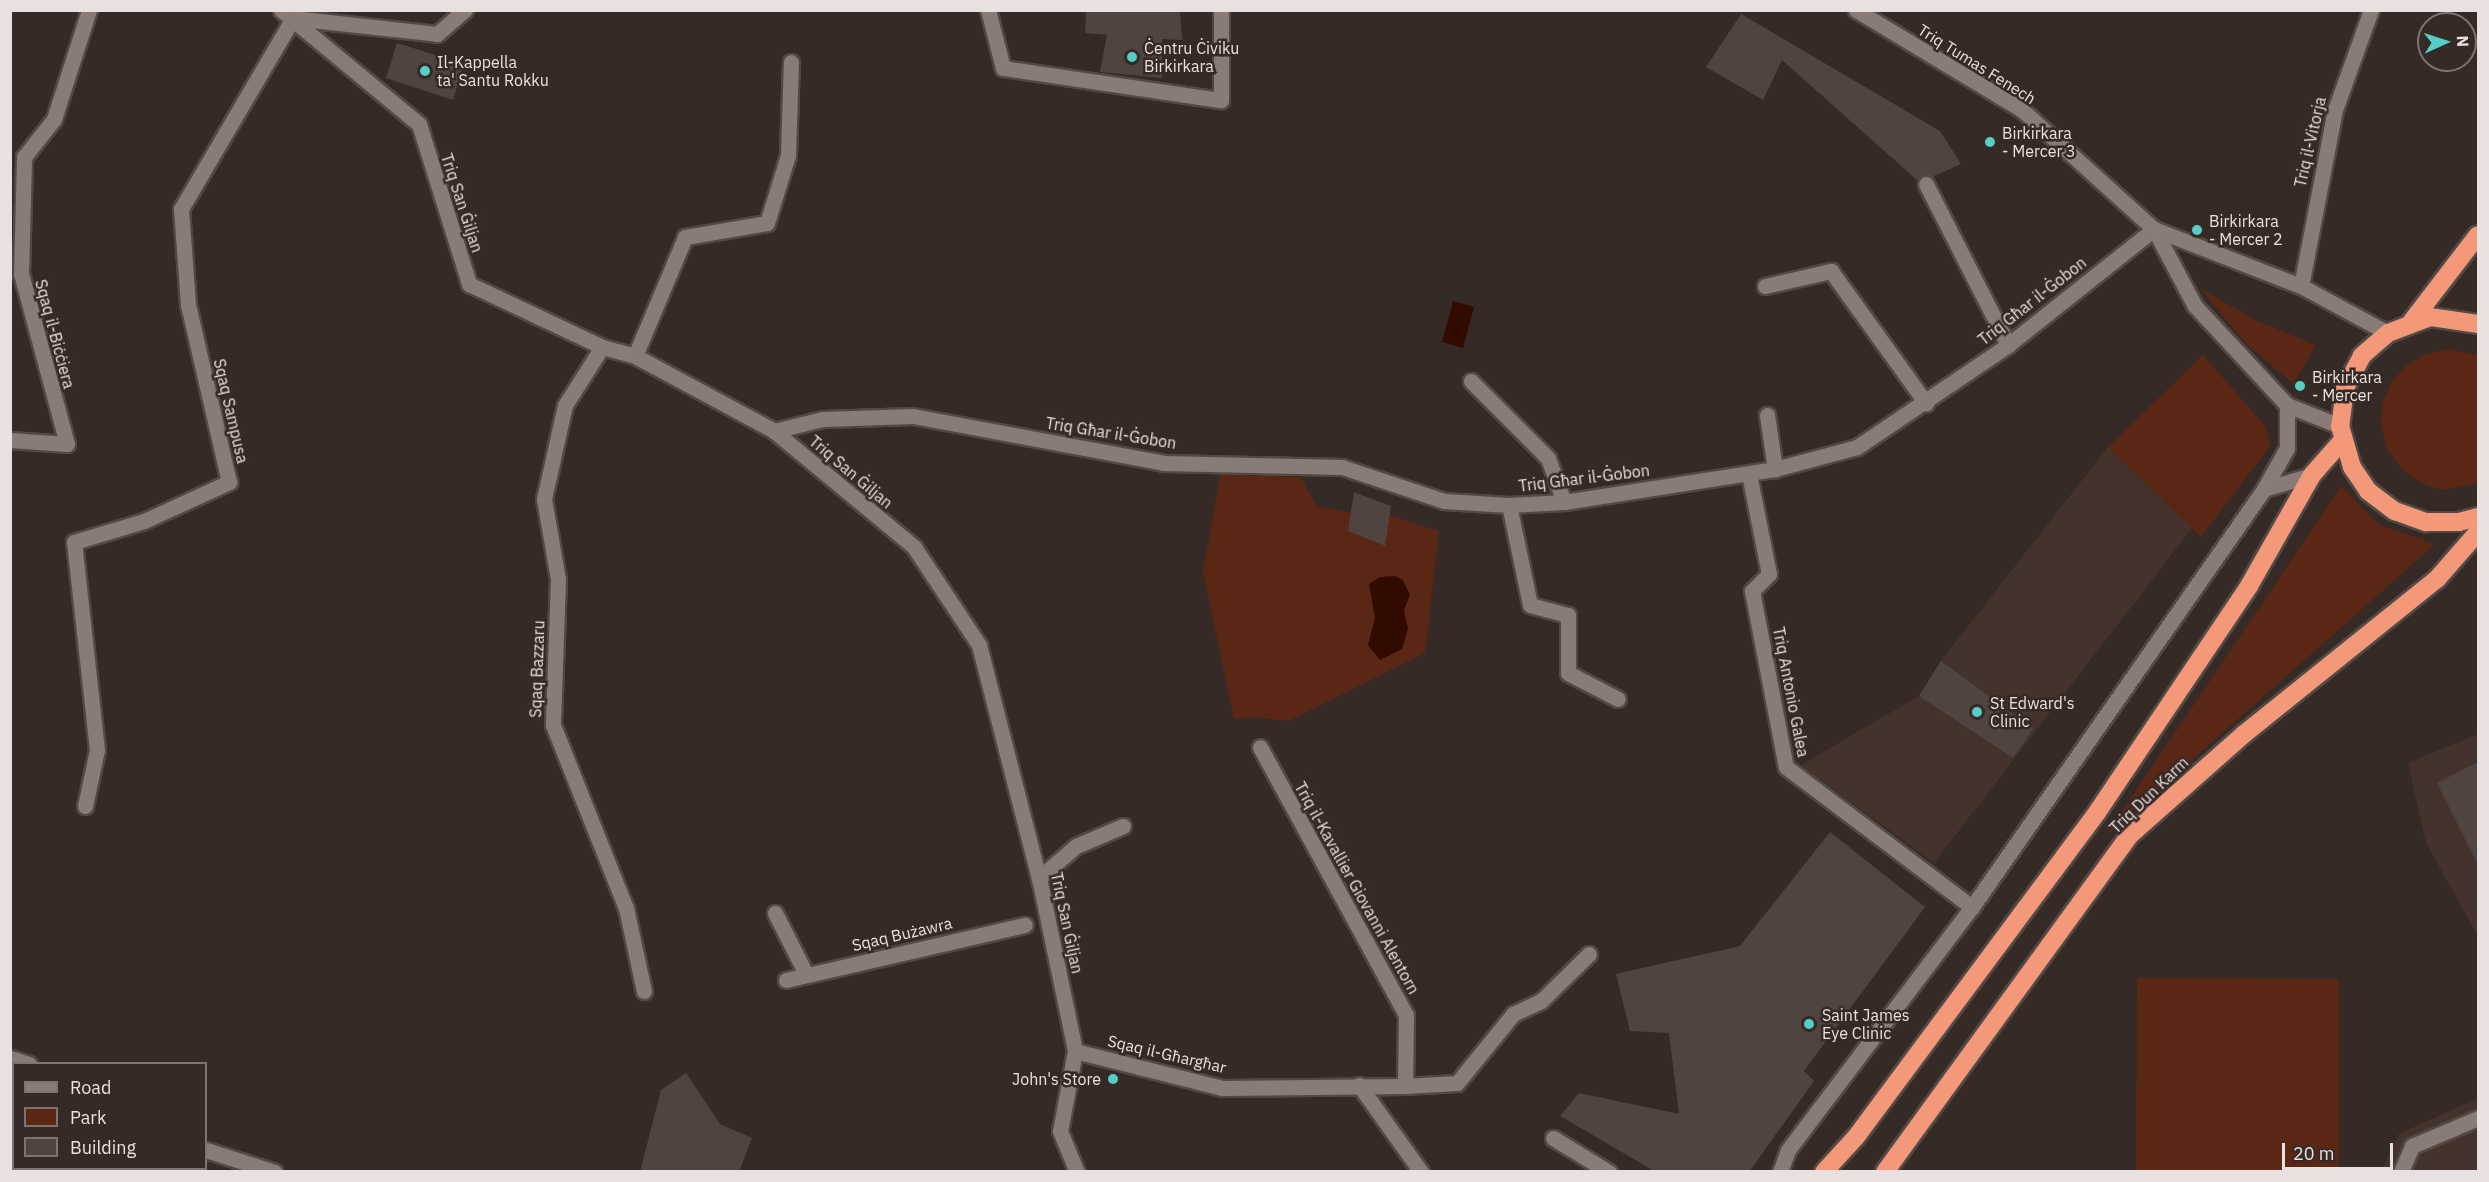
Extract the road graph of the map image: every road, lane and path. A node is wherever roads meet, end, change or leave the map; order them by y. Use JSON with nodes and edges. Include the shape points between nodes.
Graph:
{"nodes":[{"id":1,"x":89,"y":10,"type":"edge"},
{"id":2,"x":465,"y":10,"type":"edge"},
{"id":3,"x":987,"y":10,"type":"edge"},
{"id":4,"x":1221,"y":10,"type":"edge"},
{"id":5,"x":1856,"y":10,"type":"edge"},
{"id":6,"x":2371,"y":10,"type":"edge"},
{"id":7,"x":287,"y":14,"type":"edge"},
{"id":8,"x":791,"y":62,"type":"dead end"},
{"id":9,"x":1926,"y":184,"type":"dead end"},
{"id":10,"x":2154,"y":229,"type":"junction"},
{"id":11,"x":2478,"y":236,"type":"edge"},
{"id":12,"x":1765,"y":286,"type":"dead end"},
{"id":13,"x":2301,"y":286,"type":"junction"},
{"id":14,"x":2412,"y":321,"type":"junction"},
{"id":15,"x":2478,"y":324,"type":"edge"},
{"id":16,"x":2388,"y":333,"type":"junction"},
{"id":17,"x":2008,"y":345,"type":"junction"},
{"id":18,"x":602,"y":347,"type":"junction"},
{"id":19,"x":635,"y":356,"type":"junction"},
{"id":20,"x":1471,"y":381,"type":"dead end"},
{"id":21,"x":1926,"y":403,"type":"junction"},
{"id":22,"x":2286,"y":405,"type":"junction"},
{"id":23,"x":1767,"y":414,"type":"dead end"},
{"id":24,"x":774,"y":431,"type":"junction"},
{"id":25,"x":2341,"y":433,"type":"junction"},
{"id":26,"x":10,"y":440,"type":"edge"},
{"id":27,"x":1775,"y":469,"type":"junction"},
{"id":28,"x":1749,"y":474,"type":"junction"},
{"id":29,"x":2312,"y":475,"type":"junction"},
{"id":30,"x":2264,"y":489,"type":"junction"},
{"id":31,"x":1564,"y":502,"type":"junction"},
{"id":32,"x":1509,"y":505,"type":"junction"},
{"id":33,"x":2478,"y":517,"type":"edge"},
{"id":34,"x":2478,"y":532,"type":"edge"},
{"id":35,"x":1618,"y":699,"type":"dead end"},
{"id":36,"x":1260,"y":747,"type":"dead end"},
{"id":37,"x":85,"y":806,"type":"dead end"},
{"id":38,"x":1123,"y":826,"type":"dead end"},
{"id":39,"x":1039,"y":878,"type":"junction"},
{"id":40,"x":1972,"y":907,"type":"junction"},
{"id":41,"x":775,"y":913,"type":"dead end"},
{"id":42,"x":1025,"y":925,"type":"dead end"},
{"id":43,"x":1589,"y":954,"type":"dead end"},
{"id":44,"x":806,"y":974,"type":"junction"},
{"id":45,"x":786,"y":980,"type":"dead end"},
{"id":46,"x":644,"y":991,"type":"dead end"},
{"id":47,"x":1075,"y":1051,"type":"junction"},
{"id":48,"x":1359,"y":1085,"type":"junction"},
{"id":49,"x":1405,"y":1086,"type":"junction"},
{"id":50,"x":2478,"y":1118,"type":"edge"},
{"id":51,"x":1553,"y":1138,"type":"dead end"},
{"id":52,"x":207,"y":1150,"type":"edge"},
{"id":53,"x":275,"y":1172,"type":"edge"},
{"id":54,"x":1077,"y":1172,"type":"edge"},
{"id":55,"x":1421,"y":1172,"type":"edge"},
{"id":56,"x":1609,"y":1172,"type":"edge"},
{"id":57,"x":1780,"y":1172,"type":"edge"},
{"id":58,"x":1824,"y":1172,"type":"edge"},
{"id":59,"x":1884,"y":1172,"type":"edge"},
{"id":60,"x":2401,"y":1172,"type":"edge"}],
"edges":[{"from":1,"to":26,"type":"street","name":"Sqaq il-Biċċiera","via":[[54,119],[24,157],[21,274],[67,444]]},
{"from":2,"to":7,"type":"street","via":[[437,34]]},
{"from":3,"to":4,"type":"street","via":[[1003,68],[1221,100]]},
{"from":5,"to":10,"type":"street","name":"Triq Tumas Fenech","via":[[2021,109]]},
{"from":6,"to":13,"type":"street","name":"Triq il-Vitorja","via":[[2335,110]]},
{"from":7,"to":18,"type":"street","name":"Triq San Ġiljan","via":[[419,124],[469,284]]},
{"from":7,"to":37,"type":"street","name":"Sqaq Sampusa","via":[[182,209],[188,304],[228,482],[144,521],[74,542],[97,750]]},
{"from":8,"to":19,"type":"street","via":[[788,155],[767,223],[685,237]]},
{"from":9,"to":17,"type":"street"},
{"from":10,"to":13,"type":"street","name":"Triq Tumas Fenech"},
{"from":10,"to":17,"type":"street","name":"Triq Għar il-Ġobon"},
{"from":10,"to":22,"type":"street","name":"Triq Tumas Fenech","via":[[2195,306]]},
{"from":11,"to":14,"type":"highway"},
{"from":12,"to":21,"type":"street","via":[[1831,271]]},
{"from":13,"to":16,"type":"street","name":"Triq Tumas Fenech"},
{"from":14,"to":15,"type":"highway","via":[[2448,317]]},
{"from":14,"to":16,"type":"highway"},
{"from":16,"to":25,"type":"highway","via":[[2362,356],[2345,388]]},
{"from":17,"to":21,"type":"street","name":"Triq Għar il-Ġobon"},
{"from":18,"to":19,"type":"street","name":"Triq San Ġiljan"},
{"from":18,"to":46,"type":"street","name":"Sqaq Bazzaru","via":[[565,405],[544,499],[558,579],[553,725],[626,908]]},
{"from":19,"to":24,"type":"street","name":"Triq San Ġiljan"},
{"from":20,"to":31,"type":"street","via":[[1548,458]]},
{"from":21,"to":27,"type":"street","name":"Triq Għar il-Ġobon","via":[[1857,447]]},
{"from":22,"to":25,"type":"street","name":"Triq Tumas Fenech"},
{"from":22,"to":30,"type":"street","via":[[2287,448]]},
{"from":23,"to":27,"type":"street"},
{"from":24,"to":32,"type":"street","name":"Triq Għar il-Ġobon","via":[[823,419],[913,416],[1163,463],[1342,467],[1444,501]]},
{"from":24,"to":39,"type":"street","name":"Triq San Ġiljan","via":[[914,547],[979,645]]},
{"from":25,"to":29,"type":"highway","name":"Triq Dun Karm"},
{"from":25,"to":33,"type":"highway","via":[[2352,467],[2368,491],[2395,511],[2426,522],[2459,522]]},
{"from":27,"to":28,"type":"street","name":"Triq Għar il-Ġobon"},
{"from":28,"to":31,"type":"street","name":"Triq Għar il-Ġobon"},
{"from":28,"to":40,"type":"street","name":"Triq Antonio Galea","via":[[1769,574],[1752,591],[1786,767]]},
{"from":29,"to":30,"type":"street"},
{"from":29,"to":58,"type":"highway","name":"Triq Dun Karm","via":[[2249,586],[2098,811],[1856,1137]]},
{"from":30,"to":40,"type":"street"},
{"from":31,"to":32,"type":"street","name":"Triq Għar il-Ġobon"},
{"from":32,"to":35,"type":"street","via":[[1530,605],[1568,615],[1568,673]]},
{"from":34,"to":59,"type":"highway","name":"Triq Dun Karm","via":[[2437,579],[2244,734],[2130,835]]},
{"from":36,"to":49,"type":"street","name":"Triq il-Kavallier Giovanni Alentorn","via":[[1406,1015]]},
{"from":38,"to":39,"type":"street","via":[[1076,846]]},
{"from":39,"to":47,"type":"street","name":"Triq San Ġiljan"},
{"from":40,"to":57,"type":"street","via":[[1788,1150]]},
{"from":41,"to":44,"type":"street"},
{"from":42,"to":44,"type":"street","name":"Sqaq Bużawra"},
{"from":43,"to":49,"type":"street","name":"Sqaq il-Għargħar","via":[[1541,1001],[1513,1014],[1457,1083]]},
{"from":44,"to":45,"type":"street","name":"Sqaq Bużawra"},
{"from":47,"to":48,"type":"street","name":"Sqaq il-Għargħar","via":[[1222,1088]]},
{"from":47,"to":54,"type":"street","name":"Triq San Ġiljan","via":[[1060,1131]]},
{"from":48,"to":49,"type":"street","name":"Sqaq il-Għargħar"},
{"from":48,"to":55,"type":"street"},
{"from":50,"to":60,"type":"street","via":[[2412,1146]]},
{"from":51,"to":56,"type":"street"},
{"from":52,"to":53,"type":"street"}]}
